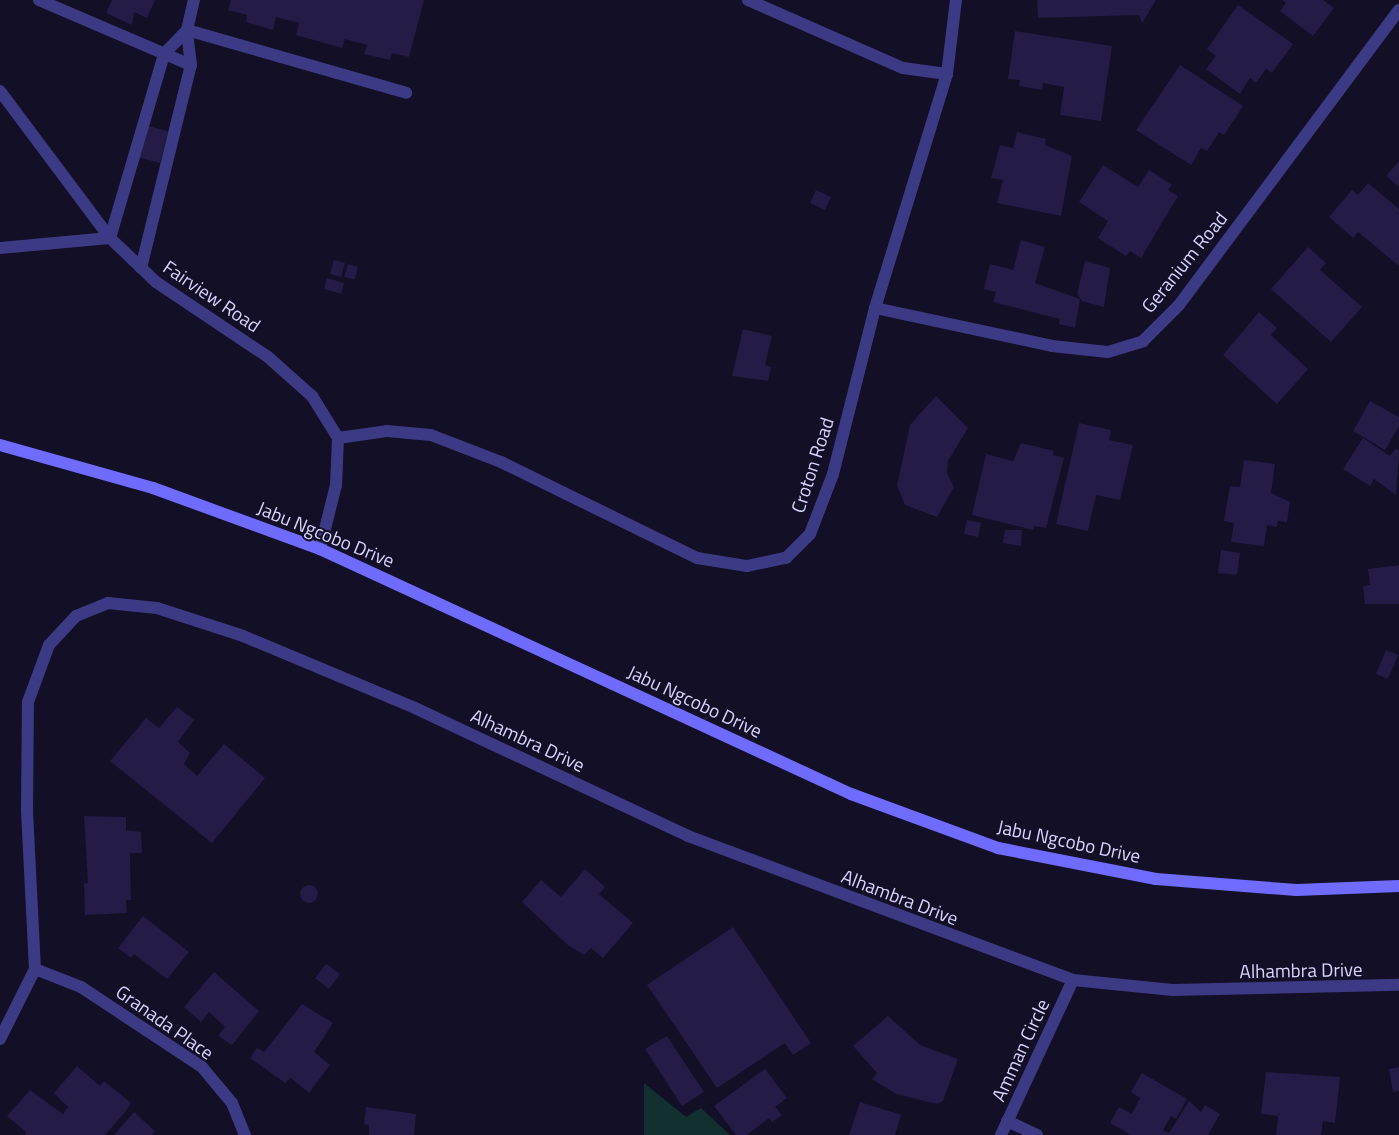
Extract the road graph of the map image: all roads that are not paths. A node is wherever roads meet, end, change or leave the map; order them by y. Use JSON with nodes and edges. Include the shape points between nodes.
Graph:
{"nodes":[{"id":1,"x":39,"y":0,"type":"edge"},
{"id":2,"x":194,"y":0,"type":"edge"},
{"id":3,"x":748,"y":0,"type":"edge"},
{"id":4,"x":956,"y":0,"type":"edge"},
{"id":5,"x":1399,"y":10,"type":"edge"},
{"id":6,"x":187,"y":30,"type":"junction"},
{"id":7,"x":164,"y":54,"type":"junction"},
{"id":8,"x":191,"y":65,"type":"junction"},
{"id":9,"x":947,"y":74,"type":"junction"},
{"id":10,"x":0,"y":91,"type":"edge"},
{"id":11,"x":406,"y":92,"type":"dead end"},
{"id":12,"x":110,"y":238,"type":"junction"},
{"id":13,"x":0,"y":248,"type":"edge"},
{"id":14,"x":141,"y":268,"type":"junction"},
{"id":15,"x":875,"y":308,"type":"junction"},
{"id":16,"x":338,"y":438,"type":"junction"},
{"id":17,"x":0,"y":445,"type":"edge"},
{"id":18,"x":320,"y":549,"type":"junction"},
{"id":19,"x":1399,"y":886,"type":"edge"},
{"id":20,"x":35,"y":969,"type":"junction"},
{"id":21,"x":1073,"y":980,"type":"junction"},
{"id":22,"x":1399,"y":985,"type":"edge"},
{"id":23,"x":0,"y":1039,"type":"edge"},
{"id":24,"x":1007,"y":1122,"type":"junction"},
{"id":25,"x":245,"y":1135,"type":"edge"},
{"id":26,"x":1001,"y":1135,"type":"edge"},
{"id":27,"x":1037,"y":1135,"type":"edge"}],
"edges":[{"from":1,"to":7,"type":"street"},
{"from":2,"to":6,"type":"street"},
{"from":3,"to":9,"type":"street","via":[[903,68]]},
{"from":4,"to":9,"type":"street","name":"Croton Road"},
{"from":5,"to":15,"type":"street","name":"Geranium Road","via":[[1179,305],[1143,342],[1108,352],[1052,346]]},
{"from":6,"to":7,"type":"street"},
{"from":6,"to":8,"type":"street"},
{"from":6,"to":11,"type":"street"},
{"from":7,"to":8,"type":"street"},
{"from":7,"to":12,"type":"street"},
{"from":8,"to":14,"type":"street"},
{"from":9,"to":15,"type":"street","name":"Croton Road"},
{"from":10,"to":12,"type":"street","name":"Fairview Road"},
{"from":12,"to":13,"type":"street"},
{"from":12,"to":14,"type":"street","name":"Fairview Road"},
{"from":14,"to":16,"type":"street","name":"Fairview Road","via":[[268,357],[312,396]]},
{"from":15,"to":16,"type":"street","name":"Croton Road","via":[[833,474],[810,534],[786,558],[747,566],[697,558],[501,462],[431,435],[387,431]]},
{"from":16,"to":18,"type":"street","via":[[336,485]]},
{"from":17,"to":18,"type":"main road","name":"Jabu Ngcobo Drive","via":[[153,488]]},
{"from":18,"to":19,"type":"main road","name":"Jabu Ngcobo Drive","via":[[851,794],[998,848],[1156,878],[1297,890]]},
{"from":20,"to":21,"type":"street","name":"Alhambra Drive","via":[[27,810],[28,702],[49,644],[76,616],[108,603],[157,608],[243,636],[414,708],[688,836]]},
{"from":20,"to":23,"type":"street","name":"Alhambra Drive"},
{"from":20,"to":25,"type":"street","name":"Granada Place","via":[[81,987],[202,1067],[232,1103]]},
{"from":21,"to":22,"type":"street","name":"Alhambra Drive","via":[[1173,990]]},
{"from":21,"to":24,"type":"street","name":"Amman Circle"},
{"from":24,"to":26,"type":"street","name":"Amman Circle"},
{"from":24,"to":27,"type":"street"}]}
